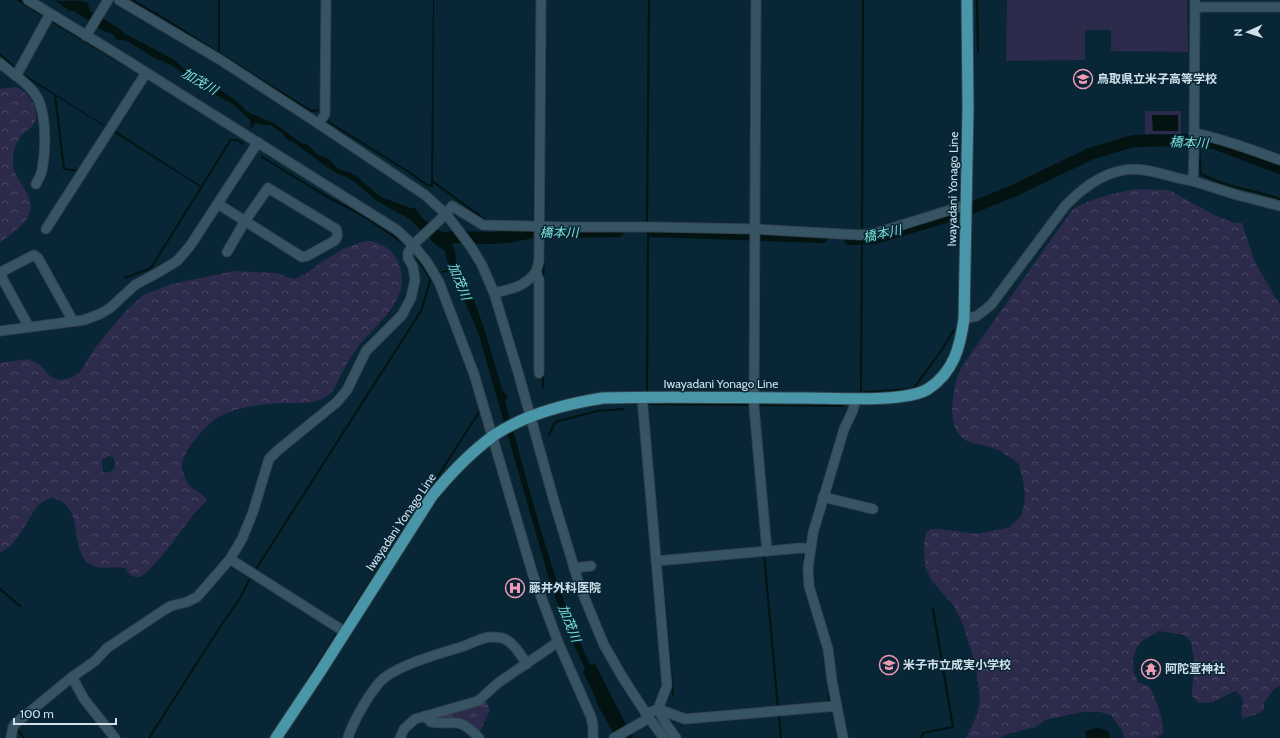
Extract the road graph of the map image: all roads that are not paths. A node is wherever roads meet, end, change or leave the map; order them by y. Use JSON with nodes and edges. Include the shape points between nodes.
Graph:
{"nodes":[{"id":1,"x":28,"y":0,"type":"edge"},
{"id":2,"x":119,"y":0,"type":"edge"},
{"id":3,"x":326,"y":0,"type":"edge"},
{"id":4,"x":541,"y":0,"type":"edge"},
{"id":5,"x":756,"y":0,"type":"edge"},
{"id":6,"x":967,"y":0,"type":"edge"},
{"id":7,"x":108,"y":1,"type":"edge"},
{"id":8,"x":1194,"y":4,"type":"edge"},
{"id":9,"x":1280,"y":7,"type":"edge"},
{"id":10,"x":50,"y":14,"type":"junction"},
{"id":11,"x":88,"y":33,"type":"junction"},
{"id":12,"x":0,"y":63,"type":"edge"},
{"id":13,"x":18,"y":73,"type":"junction"},
{"id":14,"x":146,"y":73,"type":"junction"},
{"id":15,"x":319,"y":124,"type":"junction"},
{"id":16,"x":1194,"y":138,"type":"junction"},
{"id":17,"x":258,"y":142,"type":"junction"},
{"id":18,"x":1280,"y":160,"type":"edge"},
{"id":19,"x":1192,"y":181,"type":"junction"},
{"id":20,"x":36,"y":184,"type":"dead end"},
{"id":21,"x":218,"y":204,"type":"junction"},
{"id":22,"x":1280,"y":206,"type":"edge"},
{"id":23,"x":966,"y":210,"type":"junction"},
{"id":24,"x":446,"y":214,"type":"junction"},
{"id":25,"x":245,"y":221,"type":"junction"},
{"id":26,"x":46,"y":229,"type":"dead end"},
{"id":27,"x":539,"y":230,"type":"junction"},
{"id":28,"x":754,"y":233,"type":"junction"},
{"id":29,"x":413,"y":245,"type":"junction"},
{"id":30,"x":227,"y":252,"type":"dead end"},
{"id":31,"x":536,"y":272,"type":"junction"},
{"id":32,"x":494,"y":293,"type":"junction"},
{"id":33,"x":964,"y":318,"type":"junction"},
{"id":34,"x":73,"y":321,"type":"junction"},
{"id":35,"x":29,"y":327,"type":"junction"},
{"id":36,"x":0,"y":331,"type":"edge"},
{"id":37,"x":539,"y":373,"type":"dead end"},
{"id":38,"x":642,"y":397,"type":"junction"},
{"id":39,"x":754,"y":398,"type":"junction"},
{"id":40,"x":856,"y":398,"type":"junction"},
{"id":41,"x":527,"y":419,"type":"junction"},
{"id":42,"x":495,"y":435,"type":"junction"},
{"id":43,"x":823,"y":497,"type":"junction"},
{"id":44,"x":873,"y":509,"type":"dead end"},
{"id":45,"x":810,"y":549,"type":"junction"},
{"id":46,"x":767,"y":551,"type":"junction"},
{"id":47,"x":230,"y":559,"type":"junction"},
{"id":48,"x":656,"y":561,"type":"junction"},
{"id":49,"x":591,"y":566,"type":"dead end"},
{"id":50,"x":574,"y":568,"type":"junction"},
{"id":51,"x":345,"y":632,"type":"junction"},
{"id":52,"x":558,"y":642,"type":"junction"},
{"id":53,"x":527,"y":664,"type":"junction"},
{"id":54,"x":72,"y":677,"type":"junction"},
{"id":55,"x":836,"y":706,"type":"junction"},
{"id":56,"x":658,"y":709,"type":"junction"},
{"id":57,"x":425,"y":716,"type":"junction"},
{"id":58,"x":646,"y":718,"type":"junction"},
{"id":59,"x":11,"y":738,"type":"edge"},
{"id":60,"x":115,"y":738,"type":"edge"},
{"id":61,"x":276,"y":738,"type":"edge"},
{"id":62,"x":348,"y":738,"type":"edge"},
{"id":63,"x":400,"y":738,"type":"edge"},
{"id":64,"x":479,"y":738,"type":"edge"},
{"id":65,"x":593,"y":738,"type":"edge"},
{"id":66,"x":614,"y":738,"type":"edge"},
{"id":67,"x":664,"y":738,"type":"edge"},
{"id":68,"x":676,"y":738,"type":"edge"},
{"id":69,"x":843,"y":738,"type":"edge"}],
"edges":[{"from":1,"to":10,"type":"street"},
{"from":2,"to":15,"type":"street","via":[[218,59]]},
{"from":3,"to":15,"type":"street","via":[[325,114]]},
{"from":4,"to":27,"type":"street"},
{"from":5,"to":28,"type":"street"},
{"from":6,"to":23,"type":"main road","name":"Iwayadani Yonago Line"},
{"from":7,"to":11,"type":"street"},
{"from":8,"to":9,"type":"street"},
{"from":8,"to":16,"type":"street"},
{"from":10,"to":11,"type":"street"},
{"from":10,"to":13,"type":"street"},
{"from":11,"to":14,"type":"street"},
{"from":12,"to":13,"type":"street"},
{"from":13,"to":20,"type":"street","via":[[39,101],[43,119],[45,141],[42,170]]},
{"from":14,"to":17,"type":"street"},
{"from":14,"to":26,"type":"street"},
{"from":15,"to":24,"type":"street","via":[[425,195]]},
{"from":16,"to":18,"type":"street","via":[[1212,137]]},
{"from":16,"to":19,"type":"street"},
{"from":17,"to":21,"type":"street"},
{"from":17,"to":29,"type":"street","via":[[397,230]]},
{"from":19,"to":22,"type":"street"},
{"from":19,"to":33,"type":"street","via":[[1131,169],[1118,171],[1090,183],[1065,206],[991,305],[977,316]]},
{"from":21,"to":25,"type":"street"},
{"from":21,"to":34,"type":"street","via":[[190,246],[177,260],[135,284],[100,314]]},
{"from":23,"to":28,"type":"street","via":[[860,235]]},
{"from":23,"to":33,"type":"main road","name":"Iwayadani Yonago Line"},
{"from":24,"to":27,"type":"street","via":[[452,206],[483,225]]},
{"from":24,"to":29,"type":"street"},
{"from":24,"to":32,"type":"street","via":[[471,246]]},
{"from":25,"to":25,"type":"street","via":[[268,188],[336,229],[337,237],[302,257]]},
{"from":25,"to":30,"type":"street"},
{"from":27,"to":28,"type":"street"},
{"from":27,"to":31,"type":"street","via":[[540,261]]},
{"from":28,"to":39,"type":"street"},
{"from":29,"to":42,"type":"street","via":[[440,282]]},
{"from":29,"to":47,"type":"street","via":[[408,258],[414,273],[414,284],[411,298],[402,316],[366,352],[347,390],[337,402],[269,459],[253,512]]},
{"from":31,"to":32,"type":"street","via":[[529,280],[515,288]]},
{"from":31,"to":37,"type":"street","via":[[539,280]]},
{"from":32,"to":41,"type":"street"},
{"from":33,"to":40,"type":"main road","name":"Iwayadani Yonago Line","via":[[961,341],[954,360],[941,378],[928,389],[901,397]]},
{"from":34,"to":35,"type":"street"},
{"from":34,"to":35,"type":"street","via":[[34,255],[3,271],[2,274]]},
{"from":35,"to":36,"type":"street"},
{"from":38,"to":39,"type":"main road","name":"Iwayadani Yonago Line"},
{"from":38,"to":41,"type":"main road","name":"Iwayadani Yonago Line","via":[[603,398],[572,403]]},
{"from":38,"to":48,"type":"street"},
{"from":39,"to":40,"type":"main road","name":"Iwayadani Yonago Line"},
{"from":39,"to":46,"type":"street"},
{"from":40,"to":43,"type":"street"},
{"from":41,"to":42,"type":"main road","name":"Iwayadani Yonago Line"},
{"from":41,"to":50,"type":"street"},
{"from":42,"to":51,"type":"main road","name":"Iwayadani Yonago Line","via":[[471,453],[432,496]]},
{"from":42,"to":52,"type":"street","via":[[533,575]]},
{"from":43,"to":44,"type":"street"},
{"from":43,"to":45,"type":"street"},
{"from":45,"to":46,"type":"street"},
{"from":45,"to":55,"type":"street","via":[[809,586],[828,649]]},
{"from":46,"to":48,"type":"street"},
{"from":47,"to":51,"type":"street"},
{"from":47,"to":54,"type":"street","via":[[197,597],[164,610],[108,648]]},
{"from":48,"to":56,"type":"street","via":[[667,686]]},
{"from":49,"to":50,"type":"street"},
{"from":50,"to":58,"type":"street","via":[[604,645]]},
{"from":51,"to":61,"type":"main road","name":"Iwayadani Yonago Line"},
{"from":52,"to":53,"type":"street"},
{"from":52,"to":65,"type":"street","via":[[591,716]]},
{"from":53,"to":57,"type":"street","via":[[498,682],[478,701]]},
{"from":53,"to":62,"type":"street","via":[[512,644],[494,637],[406,667],[384,678],[377,686],[351,727]]},
{"from":54,"to":59,"type":"street","via":[[15,724]]},
{"from":54,"to":60,"type":"street","via":[[84,699]]},
{"from":55,"to":56,"type":"street","via":[[685,719]]},
{"from":55,"to":69,"type":"street"},
{"from":56,"to":58,"type":"street"},
{"from":56,"to":68,"type":"street"},
{"from":57,"to":63,"type":"street","via":[[409,724]]},
{"from":57,"to":64,"type":"street","via":[[431,722],[458,722],[471,729]]},
{"from":58,"to":66,"type":"street"},
{"from":58,"to":67,"type":"street"}]}
